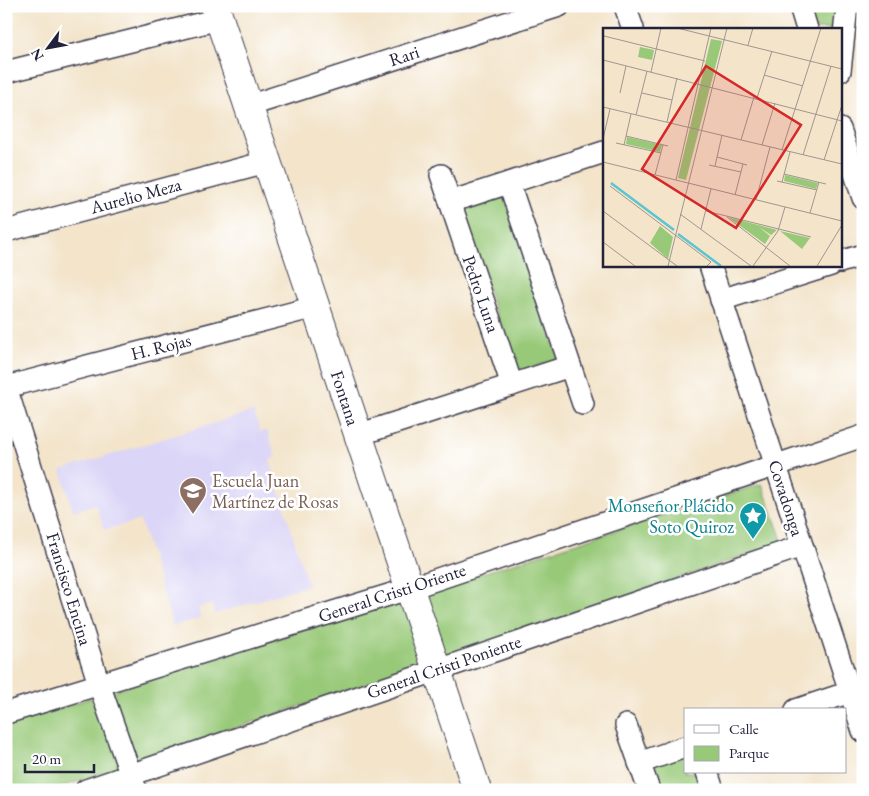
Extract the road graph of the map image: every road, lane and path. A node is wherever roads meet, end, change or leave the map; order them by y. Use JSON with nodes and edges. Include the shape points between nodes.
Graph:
{"nodes":[{"id":1,"x":559,"y":6,"type":"edge"},
{"id":2,"x":625,"y":6,"type":"edge"},
{"id":3,"x":800,"y":6,"type":"edge"},
{"id":4,"x":847,"y":6,"type":"edge"},
{"id":5,"x":217,"y":13,"type":"edge"},
{"id":6,"x":632,"y":28,"type":"edge"},
{"id":7,"x":807,"y":28,"type":"edge"},
{"id":8,"x":842,"y":52,"type":"edge"},
{"id":9,"x":6,"y":72,"type":"edge"},
{"id":10,"x":248,"y":106,"type":"junction"},
{"id":11,"x":842,"y":135,"type":"edge"},
{"id":12,"x":603,"y":152,"type":"edge"},
{"id":13,"x":266,"y":162,"type":"junction"},
{"id":14,"x":441,"y":175,"type":"dead end"},
{"id":15,"x":509,"y":183,"type":"junction"},
{"id":16,"x":863,"y":198,"type":"edge"},
{"id":17,"x":450,"y":202,"type":"junction"},
{"id":18,"x":6,"y":231,"type":"edge"},
{"id":19,"x":863,"y":255,"type":"edge"},
{"id":20,"x":842,"y":261,"type":"edge"},
{"id":21,"x":710,"y":266,"type":"edge"},
{"id":22,"x":829,"y":266,"type":"edge"},
{"id":23,"x":721,"y":300,"type":"junction"},
{"id":24,"x":315,"y":307,"type":"junction"},
{"id":25,"x":570,"y":366,"type":"junction"},
{"id":26,"x":512,"y":385,"type":"junction"},
{"id":27,"x":6,"y":387,"type":"edge"},
{"id":28,"x":583,"y":404,"type":"dead end"},
{"id":29,"x":358,"y":435,"type":"junction"},
{"id":30,"x":863,"y":436,"type":"edge"},
{"id":31,"x":775,"y":465,"type":"junction"},
{"id":32,"x":802,"y":546,"type":"junction"},
{"id":33,"x":408,"y":589,"type":"junction"},
{"id":34,"x":436,"y":669,"type":"junction"},
{"id":35,"x":99,"y":684,"type":"junction"},
{"id":36,"x":850,"y":692,"type":"junction"},
{"id":37,"x":802,"y":708,"type":"edge"},
{"id":38,"x":6,"y":713,"type":"edge"},
{"id":39,"x":626,"y":725,"type":"dead end"},
{"id":40,"x":863,"y":731,"type":"edge"},
{"id":41,"x":684,"y":747,"type":"edge"},
{"id":42,"x":640,"y":763,"type":"junction"},
{"id":43,"x":708,"y":774,"type":"edge"},
{"id":44,"x":134,"y":783,"type":"edge"},
{"id":45,"x":86,"y":790,"type":"edge"},
{"id":46,"x":477,"y":790,"type":"edge"},
{"id":47,"x":649,"y":790,"type":"edge"},
{"id":48,"x":713,"y":790,"type":"edge"}],
"edges":[{"from":1,"to":10,"type":"street","name":"Rari"},
{"from":2,"to":6,"type":"street"},
{"from":3,"to":7,"type":"street"},
{"from":4,"to":8,"type":"street"},
{"from":5,"to":9,"type":"street"},
{"from":5,"to":10,"type":"street","name":"Fontana"},
{"from":10,"to":13,"type":"street","name":"Fontana"},
{"from":11,"to":16,"type":"street"},
{"from":12,"to":15,"type":"street"},
{"from":13,"to":18,"type":"street","name":"Aurelio Meza"},
{"from":13,"to":24,"type":"street","name":"Fontana"},
{"from":14,"to":17,"type":"street","name":"Pedro Luna"},
{"from":15,"to":17,"type":"street"},
{"from":15,"to":25,"type":"street"},
{"from":17,"to":26,"type":"street","name":"Pedro Luna"},
{"from":19,"to":20,"type":"street"},
{"from":21,"to":23,"type":"street","name":"Covadonga"},
{"from":22,"to":23,"type":"street"},
{"from":23,"to":31,"type":"street","name":"Covadonga"},
{"from":24,"to":27,"type":"street","name":"H. Rojas"},
{"from":24,"to":29,"type":"street","name":"Fontana"},
{"from":25,"to":26,"type":"street"},
{"from":25,"to":28,"type":"street"},
{"from":26,"to":29,"type":"street"},
{"from":27,"to":35,"type":"street","name":"Francisco Encina"},
{"from":29,"to":33,"type":"street","name":"Fontana"},
{"from":30,"to":31,"type":"street","name":"General Cristi Oriente"},
{"from":31,"to":32,"type":"street","name":"Covadonga"},
{"from":31,"to":33,"type":"street","name":"General Cristi Oriente"},
{"from":32,"to":34,"type":"street","name":"General Cristi Poniente"},
{"from":32,"to":36,"type":"street","name":"Covadonga"},
{"from":33,"to":34,"type":"street","name":"Fontana"},
{"from":33,"to":35,"type":"street","name":"General Cristi Oriente"},
{"from":34,"to":44,"type":"street","name":"General Cristi Poniente"},
{"from":34,"to":46,"type":"street","name":"Fontana"},
{"from":35,"to":38,"type":"street","name":"General Cristi Oriente"},
{"from":35,"to":44,"type":"street","name":"Francisco Encina"},
{"from":36,"to":37,"type":"street"},
{"from":36,"to":40,"type":"street","name":"Covadonga"},
{"from":39,"to":42,"type":"street"},
{"from":41,"to":42,"type":"street"},
{"from":42,"to":47,"type":"street"},
{"from":43,"to":48,"type":"street"},
{"from":44,"to":45,"type":"street","name":"General Cristi Poniente"}]}
